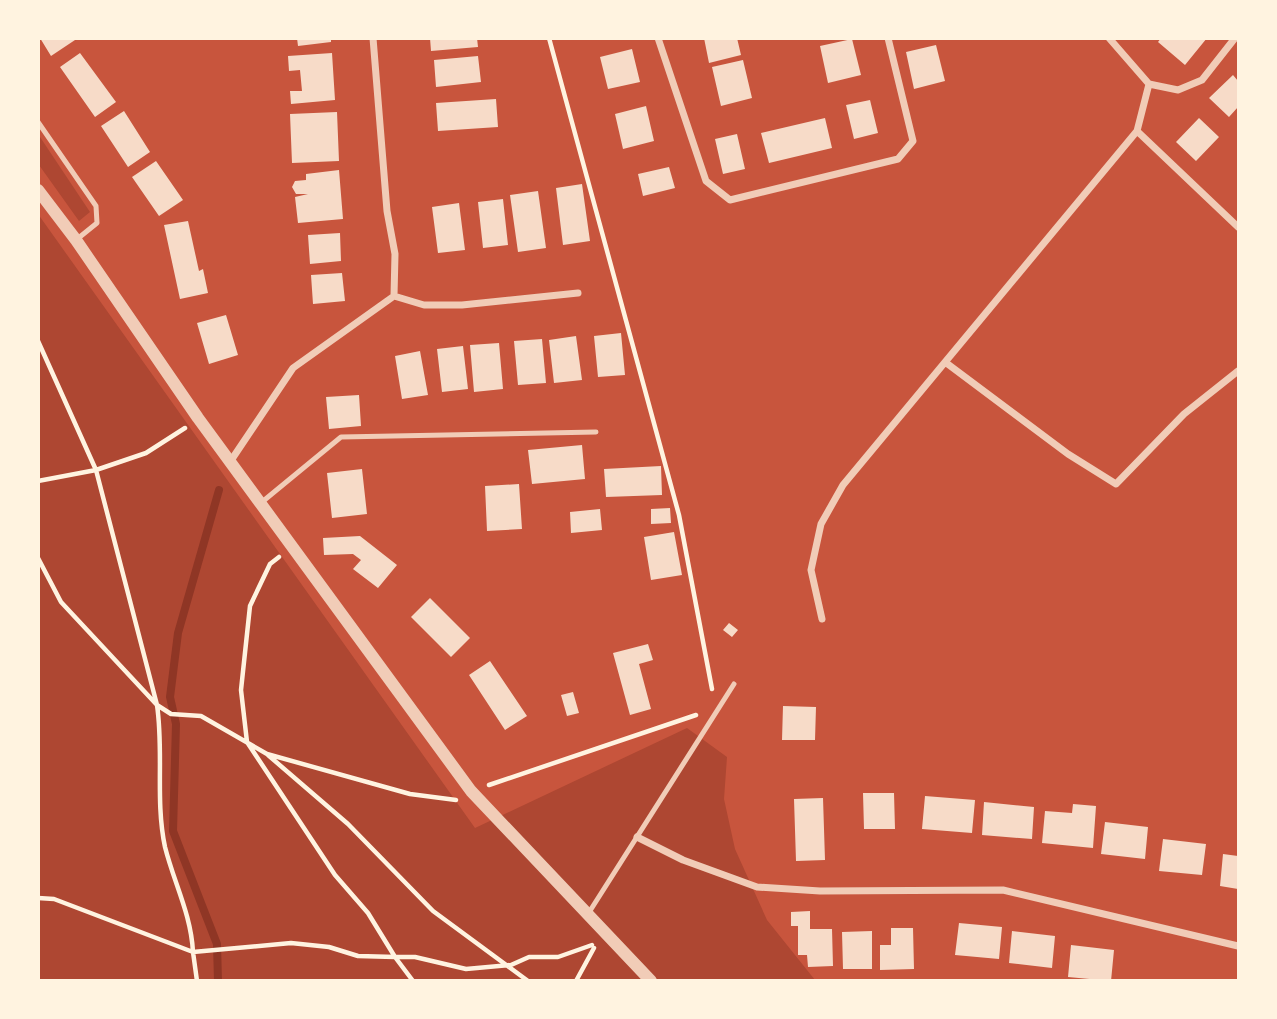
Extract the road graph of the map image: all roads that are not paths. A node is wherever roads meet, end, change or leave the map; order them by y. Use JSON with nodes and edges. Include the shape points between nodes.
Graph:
{"nodes":[{"id":1,"x":373,"y":38,"type":"edge"},
{"id":2,"x":658,"y":38,"type":"edge"},
{"id":3,"x":888,"y":38,"type":"edge"},
{"id":4,"x":1109,"y":38,"type":"edge"},
{"id":5,"x":1235,"y":38,"type":"edge"},
{"id":6,"x":1149,"y":84,"type":"junction"},
{"id":7,"x":38,"y":122,"type":"edge"},
{"id":8,"x":1137,"y":131,"type":"junction"},
{"id":9,"x":38,"y":190,"type":"edge"},
{"id":10,"x":1238,"y":227,"type":"edge"},
{"id":11,"x":76,"y":240,"type":"junction"},
{"id":12,"x":578,"y":293,"type":"dead end"},
{"id":13,"x":394,"y":296,"type":"junction"},
{"id":14,"x":945,"y":362,"type":"junction"},
{"id":15,"x":1238,"y":371,"type":"edge"},
{"id":16,"x":596,"y":432,"type":"dead end"},
{"id":17,"x":229,"y":462,"type":"junction"},
{"id":18,"x":260,"y":504,"type":"junction"},
{"id":19,"x":822,"y":619,"type":"dead end"},
{"id":20,"x":734,"y":684,"type":"dead end"},
{"id":21,"x":637,"y":837,"type":"junction"},
{"id":22,"x":588,"y":914,"type":"junction"},
{"id":23,"x":1238,"y":946,"type":"edge"},
{"id":24,"x":651,"y":981,"type":"edge"}],
"edges":[{"from":1,"to":13,"type":"street","via":[[387,211],[396,254]]},
{"from":2,"to":3,"type":"street","via":[[706,181],[730,200],[898,159],[913,141]]},
{"from":4,"to":6,"type":"street"},
{"from":5,"to":6,"type":"street","via":[[1202,80],[1178,90]]},
{"from":6,"to":8,"type":"street"},
{"from":7,"to":11,"type":"lane","via":[[96,206],[97,223]]},
{"from":8,"to":10,"type":"street"},
{"from":8,"to":14,"type":"street"},
{"from":9,"to":11,"type":"street"},
{"from":11,"to":17,"type":"street"},
{"from":12,"to":13,"type":"street","via":[[462,305],[425,305]]},
{"from":13,"to":17,"type":"street","via":[[293,369]]},
{"from":14,"to":15,"type":"street","via":[[1116,484],[1184,414]]},
{"from":14,"to":19,"type":"street","via":[[843,485],[821,524],[811,569]]},
{"from":16,"to":18,"type":"lane","via":[[341,437]]},
{"from":17,"to":18,"type":"street"},
{"from":18,"to":22,"type":"street","via":[[471,791]]},
{"from":20,"to":21,"type":"lane"},
{"from":21,"to":22,"type":"lane"},
{"from":21,"to":23,"type":"street","via":[[683,860],[757,887],[1003,890]]},
{"from":22,"to":24,"type":"street"}]}
